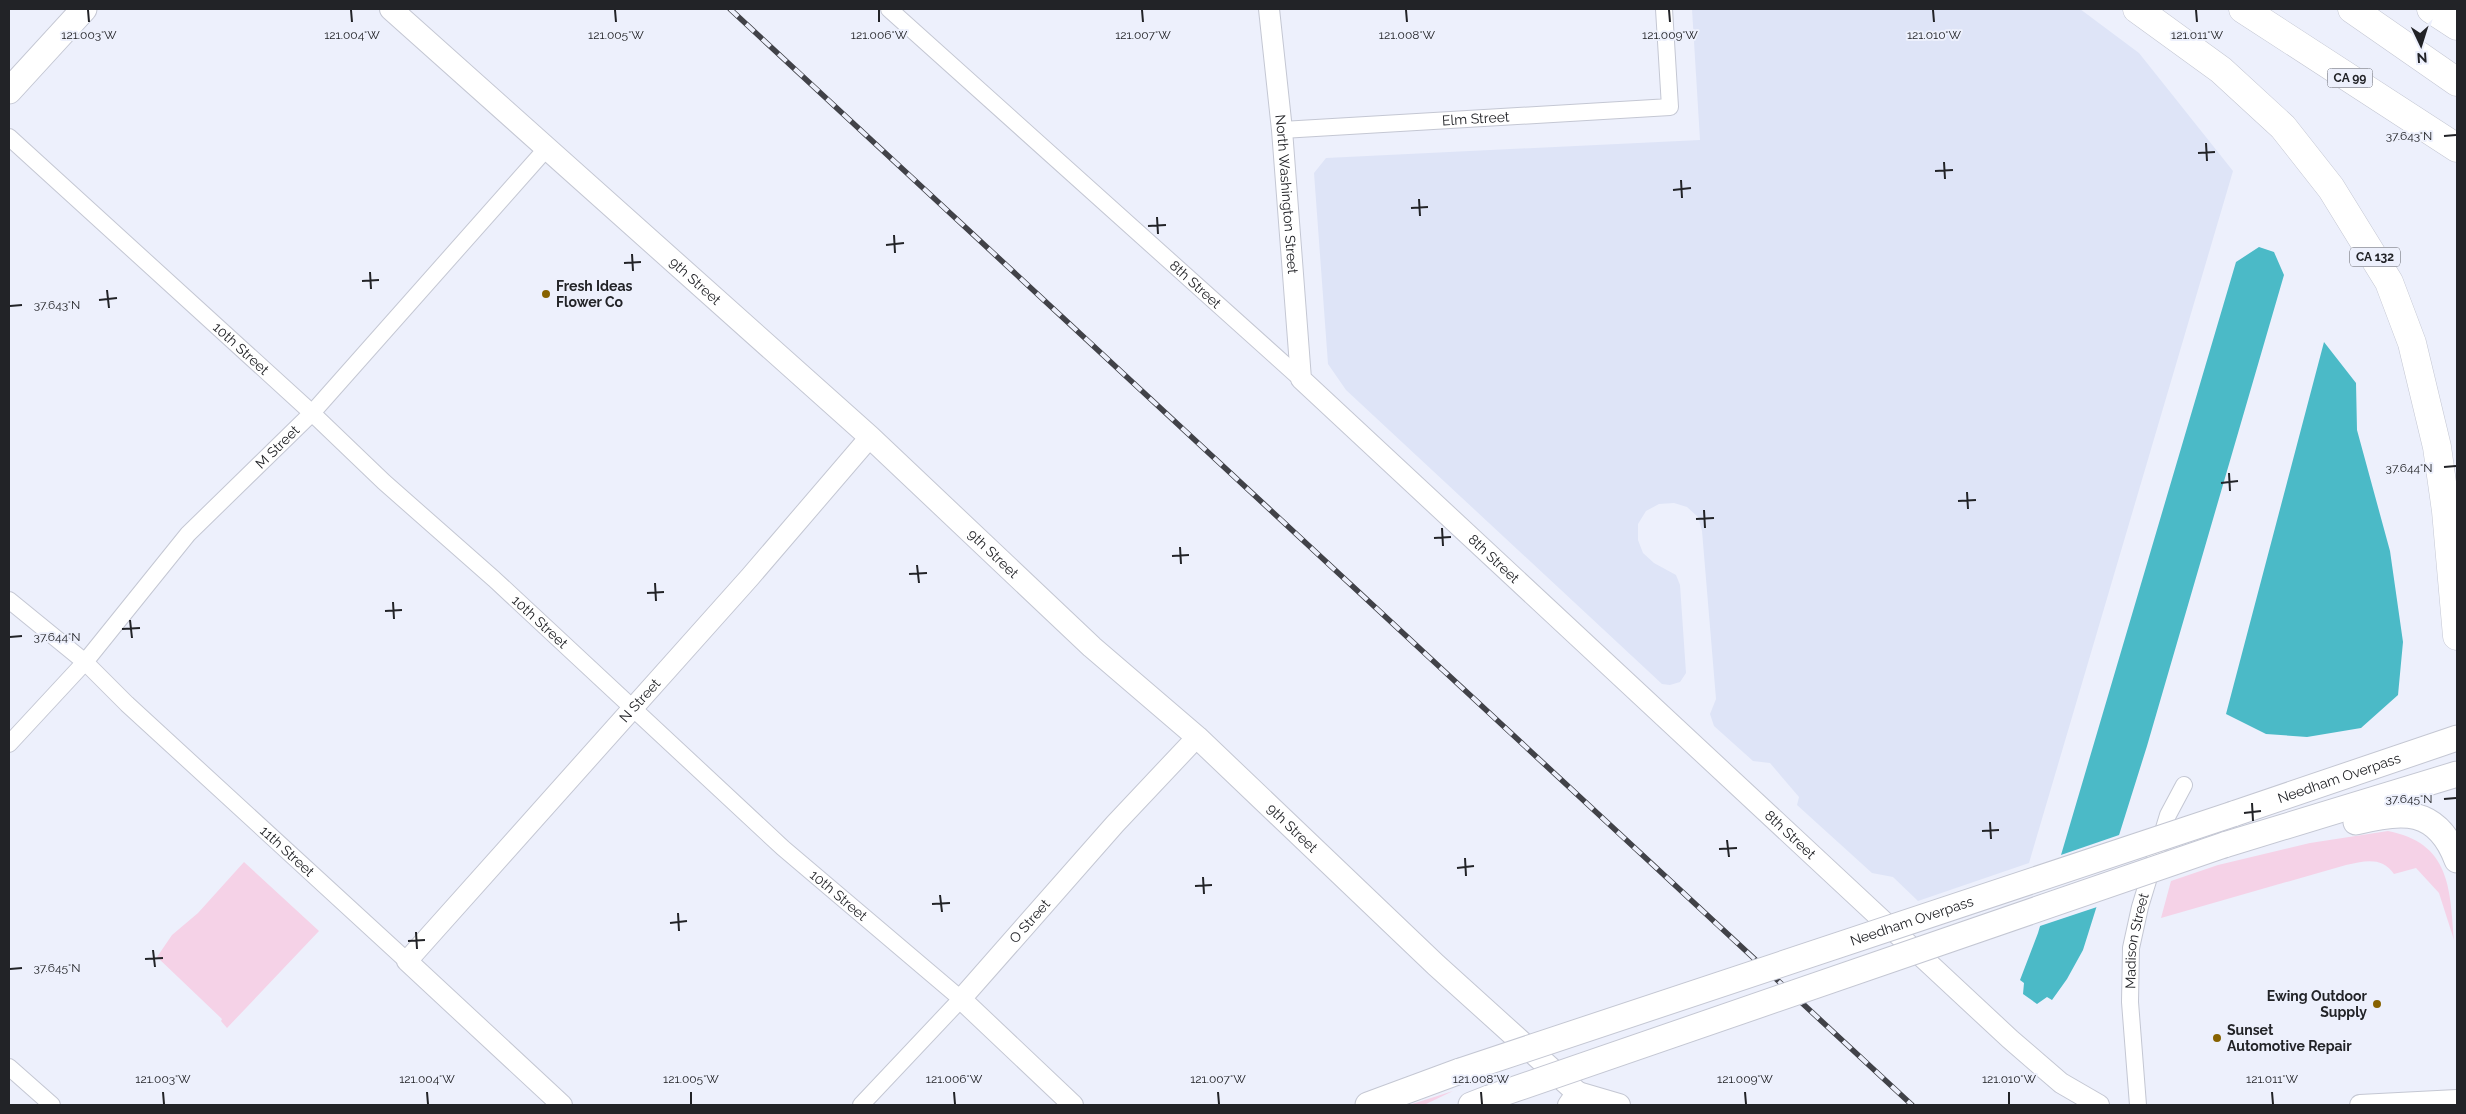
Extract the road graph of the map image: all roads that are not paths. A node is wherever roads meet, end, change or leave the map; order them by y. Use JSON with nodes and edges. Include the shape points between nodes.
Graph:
{"nodes":[{"id":1,"x":84,"y":9,"type":"edge"},
{"id":2,"x":391,"y":9,"type":"edge"},
{"id":3,"x":889,"y":9,"type":"edge"},
{"id":4,"x":1269,"y":9,"type":"edge"},
{"id":5,"x":1664,"y":9,"type":"edge"},
{"id":6,"x":2137,"y":9,"type":"edge"},
{"id":7,"x":2243,"y":9,"type":"edge"},
{"id":8,"x":2352,"y":9,"type":"edge"},
{"id":9,"x":2432,"y":9,"type":"edge"},
{"id":10,"x":2457,"y":26,"type":"edge"},
{"id":11,"x":2457,"y":82,"type":"edge"},
{"id":12,"x":9,"y":91,"type":"edge"},
{"id":13,"x":1282,"y":130,"type":"junction"},
{"id":14,"x":9,"y":136,"type":"edge"},
{"id":15,"x":2457,"y":148,"type":"edge"},
{"id":16,"x":546,"y":149,"type":"junction"},
{"id":17,"x":1301,"y":379,"type":"junction"},
{"id":18,"x":312,"y":413,"type":"junction"},
{"id":19,"x":870,"y":437,"type":"junction"},
{"id":20,"x":9,"y":600,"type":"edge"},
{"id":21,"x":2457,"y":636,"type":"edge"},
{"id":22,"x":84,"y":662,"type":"junction"},
{"id":23,"x":633,"y":708,"type":"junction"},
{"id":24,"x":1197,"y":737,"type":"junction"},
{"id":25,"x":2457,"y":738,"type":"edge"},
{"id":26,"x":9,"y":744,"type":"edge"},
{"id":27,"x":2457,"y":774,"type":"edge"},
{"id":28,"x":2184,"y":785,"type":"dead end"},
{"id":29,"x":2322,"y":816,"type":"junction"},
{"id":30,"x":2457,"y":860,"type":"edge"},
{"id":31,"x":407,"y":961,"type":"junction"},
{"id":32,"x":961,"y":999,"type":"junction"},
{"id":33,"x":9,"y":1067,"type":"edge"},
{"id":34,"x":2457,"y":1100,"type":"edge"},
{"id":35,"x":1579,"y":1101,"type":"edge"},
{"id":36,"x":1480,"y":1102,"type":"edge"},
{"id":37,"x":52,"y":1105,"type":"edge"},
{"id":38,"x":562,"y":1105,"type":"edge"},
{"id":39,"x":861,"y":1105,"type":"edge"},
{"id":40,"x":1073,"y":1105,"type":"edge"},
{"id":41,"x":1368,"y":1105,"type":"edge"},
{"id":42,"x":1619,"y":1105,"type":"edge"},
{"id":43,"x":2099,"y":1105,"type":"edge"},
{"id":44,"x":2138,"y":1105,"type":"edge"},
{"id":45,"x":2360,"y":1105,"type":"edge"}],
"edges":[{"from":1,"to":12,"type":"main road"},
{"from":2,"to":16,"type":"main road","name":"9th Street"},
{"from":3,"to":17,"type":"street","name":"8th Street"},
{"from":4,"to":13,"type":"street","name":"North Washington Street"},
{"from":5,"to":13,"type":"street","name":"Elm Street","via":[[1670,107]]},
{"from":6,"to":21,"type":"highway","number":"CA 132","via":[[2221,70],[2283,127],[2332,188],[2389,282],[2412,343],[2437,447]]},
{"from":7,"to":15,"type":"highway","number":"CA 99"},
{"from":8,"to":11,"type":"highway"},
{"from":9,"to":10,"type":"highway"},
{"from":13,"to":17,"type":"street","name":"North Washington Street"},
{"from":14,"to":18,"type":"street","name":"10th Street"},
{"from":16,"to":18,"type":"street","name":"M Street"},
{"from":16,"to":19,"type":"main road","name":"9th Street"},
{"from":17,"to":43,"type":"street","name":"8th Street","via":[[2010,1039],[2061,1083]]},
{"from":18,"to":22,"type":"street","name":"M Street","via":[[188,534]]},
{"from":18,"to":23,"type":"street","name":"10th Street"},
{"from":19,"to":23,"type":"street","name":"N Street"},
{"from":19,"to":24,"type":"main road","name":"9th Street","via":[[1092,647]]},
{"from":20,"to":22,"type":"street","name":"11th Street"},
{"from":22,"to":26,"type":"street","name":"M Street"},
{"from":22,"to":31,"type":"street","name":"11th Street"},
{"from":23,"to":31,"type":"street","name":"N Street"},
{"from":23,"to":32,"type":"street","name":"10th Street","via":[[783,848]]},
{"from":24,"to":32,"type":"street","name":"O Street","via":[[1115,824]]},
{"from":24,"to":35,"type":"main road","name":"9th Street"},
{"from":25,"to":41,"type":"main road","name":"Needham Overpass","bridge":true,"via":[[1460,1071]]},
{"from":27,"to":29,"type":"main road","name":"Needham Overpass"},
{"from":28,"to":44,"type":"street","name":"Madison Street","via":[[2168,815],[2131,948],[2130,1002]]},
{"from":29,"to":30,"type":"main road","via":[[2353,823],[2391,814],[2420,818],[2441,834]]},
{"from":29,"to":36,"type":"main road","name":"Needham Overpass","bridge":true,"via":[[2224,845]]},
{"from":31,"to":38,"type":"street","name":"11th Street"},
{"from":32,"to":39,"type":"street","name":"O Street"},
{"from":32,"to":40,"type":"street","name":"10th Street"},
{"from":33,"to":37,"type":"street"},
{"from":34,"to":45,"type":"street"},
{"from":35,"to":42,"type":"main road"}]}
